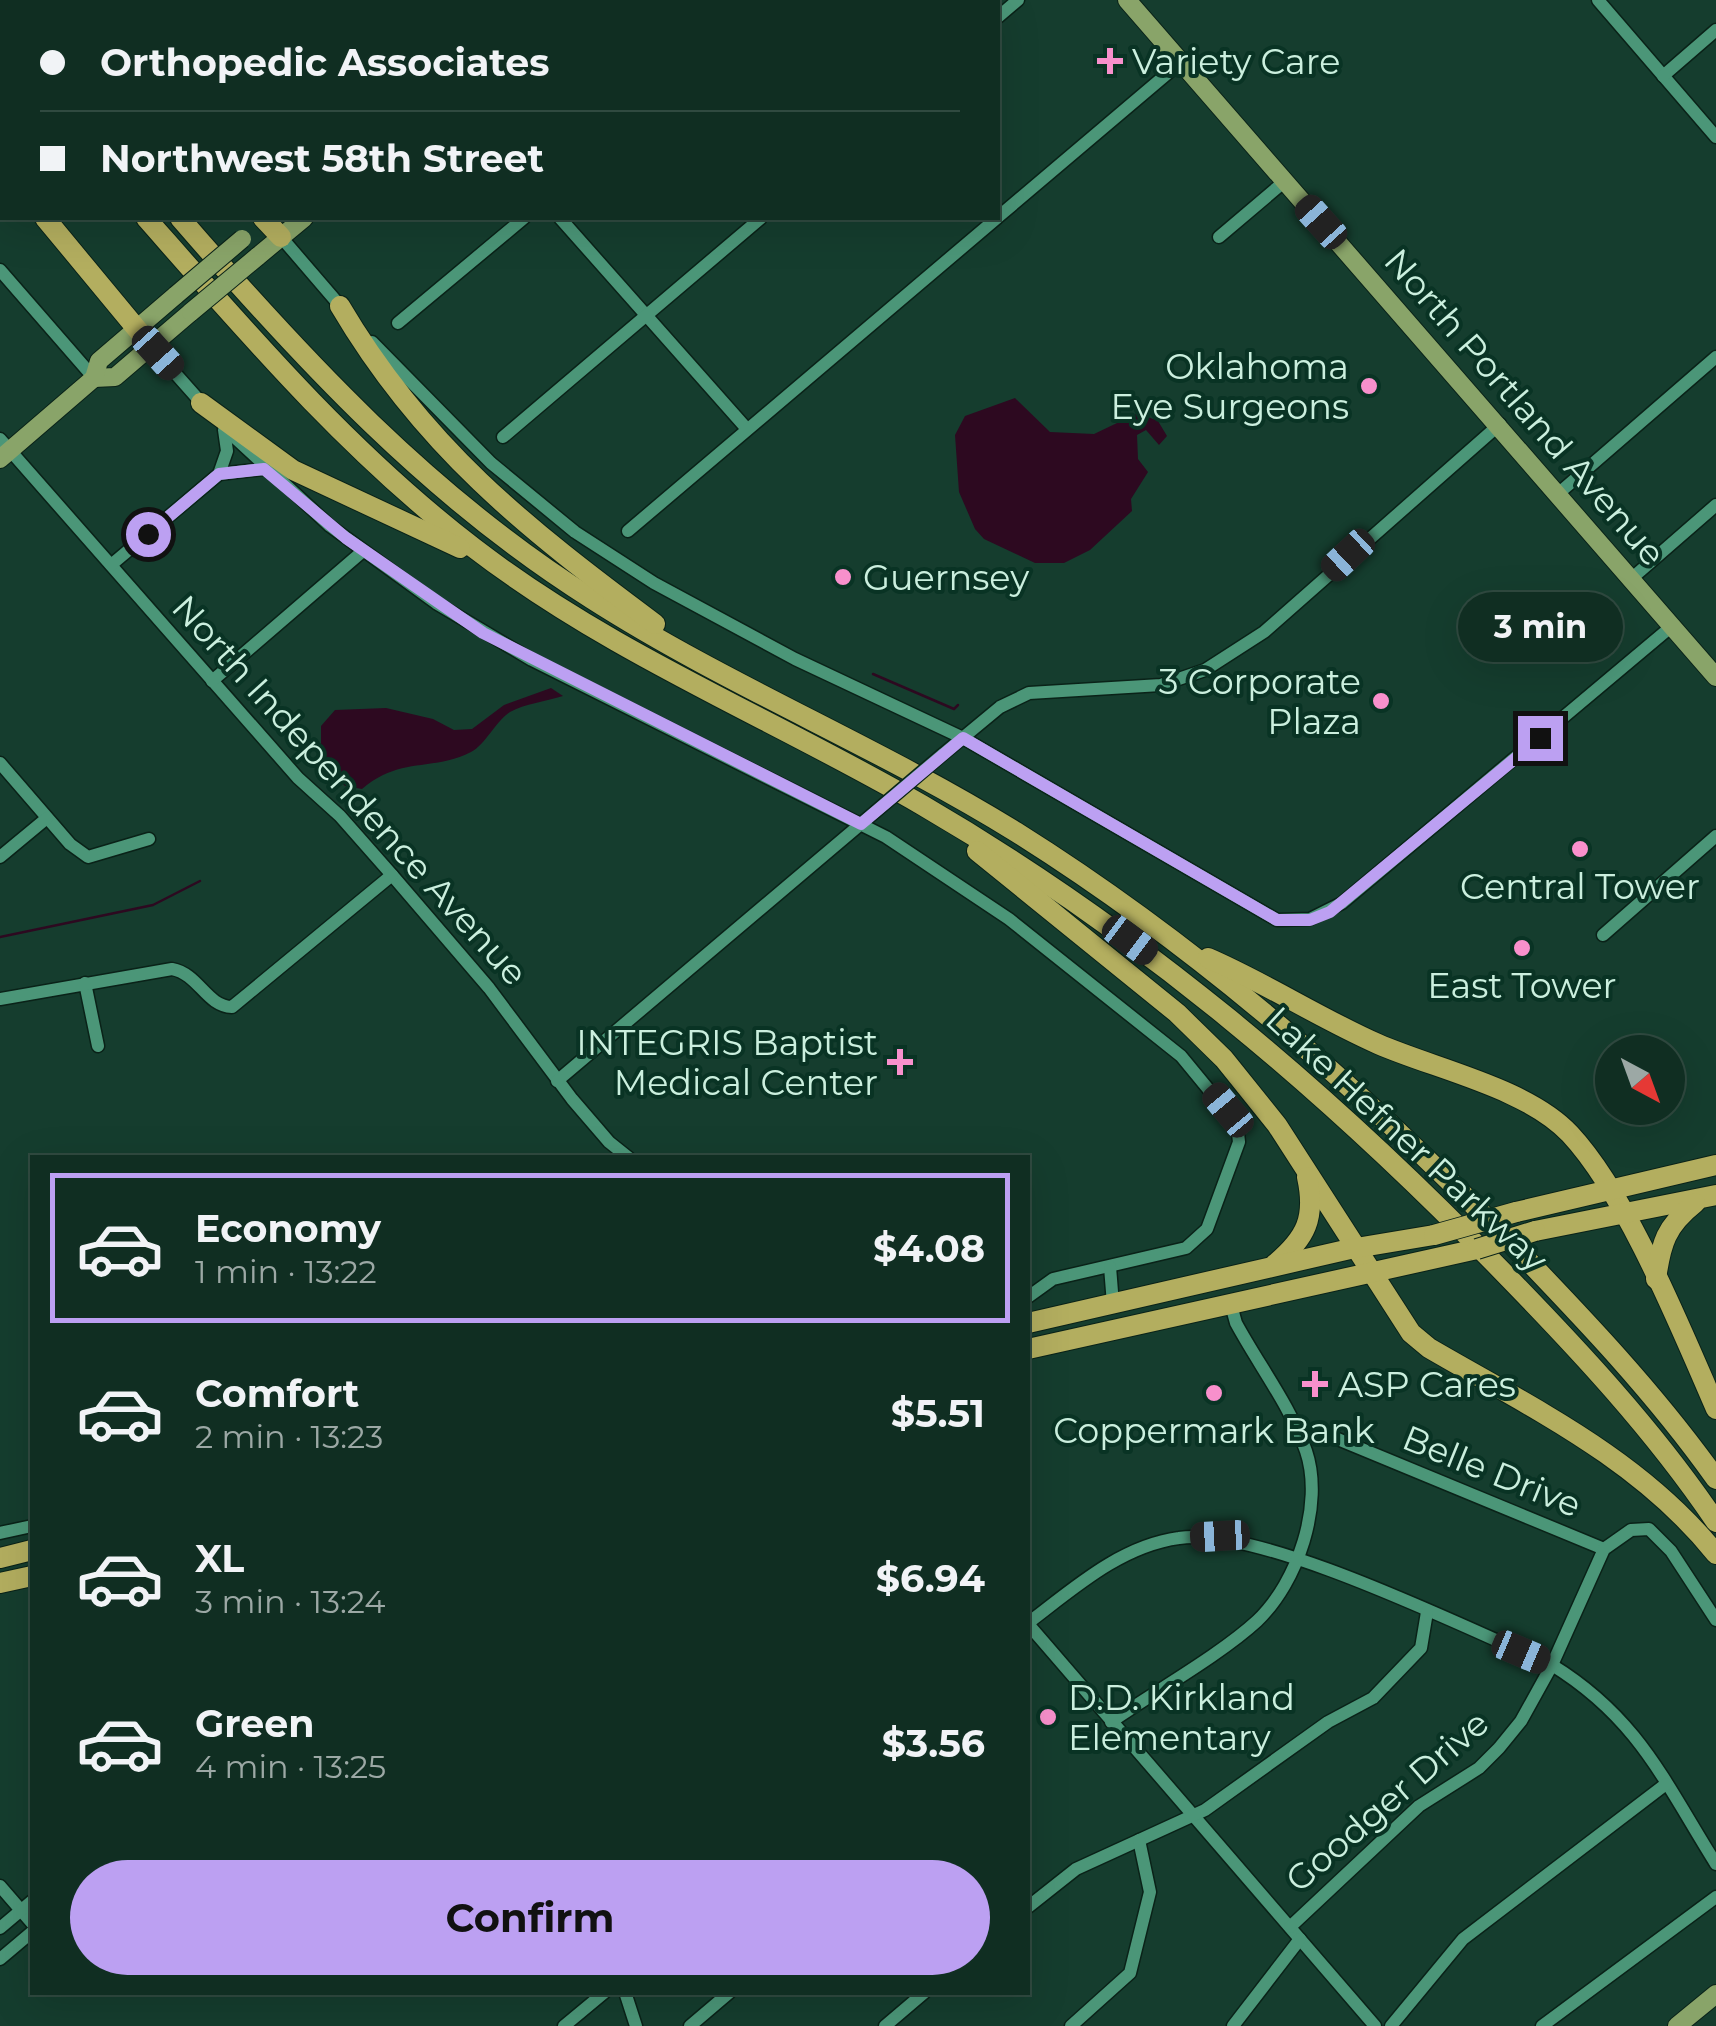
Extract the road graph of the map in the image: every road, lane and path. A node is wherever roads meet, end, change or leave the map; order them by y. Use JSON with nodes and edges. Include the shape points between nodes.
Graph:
{"nodes":[{"id":1,"x":1127,"y":0,"type":"edge"},
{"id":2,"x":1598,"y":0,"type":"edge"},
{"id":3,"x":1716,"y":30,"type":"edge"},
{"id":4,"x":1181,"y":62,"type":"junction"},
{"id":5,"x":1663,"y":76,"type":"junction"},
{"id":6,"x":1716,"y":137,"type":"edge"},
{"id":7,"x":1285,"y":181,"type":"junction"},
{"id":8,"x":1000,"y":214,"type":"edge"},
{"id":9,"x":47,"y":220,"type":"edge"},
{"id":10,"x":148,"y":220,"type":"edge"},
{"id":11,"x":182,"y":220,"type":"edge"},
{"id":12,"x":263,"y":220,"type":"edge"},
{"id":13,"x":267,"y":220,"type":"edge"},
{"id":14,"x":302,"y":220,"type":"edge"},
{"id":15,"x":522,"y":220,"type":"edge"},
{"id":16,"x":562,"y":220,"type":"edge"},
{"id":17,"x":759,"y":220,"type":"edge"},
{"id":18,"x":993,"y":220,"type":"edge"},
{"id":19,"x":281,"y":237,"type":"junction"},
{"id":20,"x":1219,"y":237,"type":"dead end"},
{"id":21,"x":0,"y":270,"type":"edge"},
{"id":22,"x":340,"y":306,"type":"junction"},
{"id":23,"x":644,"y":316,"type":"junction"},
{"id":24,"x":398,"y":323,"type":"dead end"},
{"id":25,"x":135,"y":328,"type":"junction"},
{"id":26,"x":151,"y":346,"type":"junction"},
{"id":27,"x":1716,"y":356,"type":"edge"},
{"id":28,"x":94,"y":378,"type":"junction"},
{"id":29,"x":201,"y":403,"type":"junction"},
{"id":30,"x":222,"y":424,"type":"junction"},
{"id":31,"x":1500,"y":424,"type":"junction"},
{"id":32,"x":747,"y":429,"type":"junction"},
{"id":33,"x":503,"y":437,"type":"dead end"},
{"id":34,"x":4,"y":449,"type":"edge"},
{"id":35,"x":264,"y":469,"type":"junction"},
{"id":36,"x":219,"y":474,"type":"junction"},
{"id":37,"x":1559,"y":493,"type":"junction"},
{"id":38,"x":1716,"y":505,"type":"edge"},
{"id":39,"x":628,"y":531,"type":"dead end"},
{"id":40,"x":363,"y":551,"type":"junction"},
{"id":41,"x":111,"y":565,"type":"junction"},
{"id":42,"x":510,"y":575,"type":"junction"},
{"id":43,"x":1631,"y":578,"type":"junction"},
{"id":44,"x":1672,"y":626,"type":"junction"},
{"id":45,"x":721,"y":672,"type":"junction"},
{"id":46,"x":1715,"y":673,"type":"edge"},
{"id":47,"x":212,"y":681,"type":"junction"},
{"id":48,"x":963,"y":738,"type":"junction"},
{"id":49,"x":0,"y":763,"type":"edge"},
{"id":50,"x":922,"y":805,"type":"junction"},
{"id":51,"x":47,"y":818,"type":"junction"},
{"id":52,"x":861,"y":824,"type":"junction"},
{"id":53,"x":1716,"y":836,"type":"edge"},
{"id":54,"x":149,"y":839,"type":"dead end"},
{"id":55,"x":0,"y":858,"type":"edge"},
{"id":56,"x":392,"y":875,"type":"junction"},
{"id":57,"x":1602,"y":935,"type":"dead end"},
{"id":58,"x":1179,"y":945,"type":"junction"},
{"id":59,"x":85,"y":983,"type":"junction"},
{"id":60,"x":0,"y":999,"type":"edge"},
{"id":61,"x":98,"y":1046,"type":"dead end"},
{"id":62,"x":557,"y":1081,"type":"junction"},
{"id":63,"x":608,"y":1142,"type":"junction"},
{"id":64,"x":614,"y":1155,"type":"edge"},
{"id":65,"x":625,"y":1155,"type":"edge"},
{"id":66,"x":1716,"y":1165,"type":"edge"},
{"id":67,"x":1306,"y":1170,"type":"junction"},
{"id":68,"x":1608,"y":1190,"type":"junction"},
{"id":69,"x":1708,"y":1196,"type":"edge"},
{"id":70,"x":1622,"y":1215,"type":"junction"},
{"id":71,"x":1359,"y":1248,"type":"junction"},
{"id":72,"x":1272,"y":1266,"type":"junction"},
{"id":73,"x":1110,"y":1267,"type":"junction"},
{"id":74,"x":1243,"y":1274,"type":"junction"},
{"id":75,"x":1374,"y":1274,"type":"junction"},
{"id":76,"x":1656,"y":1279,"type":"junction"},
{"id":77,"x":1030,"y":1296,"type":"edge"},
{"id":78,"x":1112,"y":1304,"type":"junction"},
{"id":79,"x":1231,"y":1305,"type":"junction"},
{"id":80,"x":1155,"y":1320,"type":"junction"},
{"id":81,"x":1030,"y":1323,"type":"edge"},
{"id":82,"x":1073,"y":1338,"type":"junction"},
{"id":83,"x":1030,"y":1349,"type":"edge"},
{"id":84,"x":1716,"y":1408,"type":"edge"},
{"id":85,"x":1300,"y":1438,"type":"junction"},
{"id":86,"x":1716,"y":1478,"type":"edge"},
{"id":87,"x":1716,"y":1522,"type":"edge"},
{"id":88,"x":30,"y":1526,"type":"edge"},
{"id":89,"x":0,"y":1533,"type":"edge"},
{"id":90,"x":1604,"y":1549,"type":"junction"},
{"id":91,"x":30,"y":1550,"type":"edge"},
{"id":92,"x":1716,"y":1554,"type":"edge"},
{"id":93,"x":0,"y":1558,"type":"edge"},
{"id":94,"x":1296,"y":1559,"type":"junction"},
{"id":95,"x":30,"y":1576,"type":"edge"},
{"id":96,"x":0,"y":1583,"type":"edge"},
{"id":97,"x":1426,"y":1612,"type":"junction"},
{"id":98,"x":1716,"y":1620,"type":"edge"},
{"id":99,"x":1030,"y":1622,"type":"edge"},
{"id":100,"x":1030,"y":1625,"type":"edge"},
{"id":101,"x":1552,"y":1665,"type":"junction"},
{"id":102,"x":1112,"y":1722,"type":"junction"},
{"id":103,"x":1666,"y":1784,"type":"junction"},
{"id":104,"x":1192,"y":1815,"type":"junction"},
{"id":105,"x":1139,"y":1840,"type":"junction"},
{"id":106,"x":1716,"y":1864,"type":"edge"},
{"id":107,"x":0,"y":1886,"type":"edge"},
{"id":108,"x":1716,"y":1896,"type":"edge"},
{"id":109,"x":27,"y":1905,"type":"edge"},
{"id":110,"x":1030,"y":1905,"type":"edge"},
{"id":111,"x":1290,"y":1927,"type":"junction"},
{"id":112,"x":0,"y":1928,"type":"edge"},
{"id":113,"x":30,"y":1934,"type":"edge"},
{"id":114,"x":1300,"y":1939,"type":"junction"},
{"id":115,"x":0,"y":1959,"type":"edge"},
{"id":116,"x":1716,"y":1994,"type":"edge"},
{"id":117,"x":601,"y":1995,"type":"edge"},
{"id":118,"x":625,"y":1995,"type":"edge"},
{"id":119,"x":726,"y":1995,"type":"edge"},
{"id":120,"x":921,"y":1995,"type":"edge"},
{"id":121,"x":564,"y":2026,"type":"edge"},
{"id":122,"x":636,"y":2026,"type":"edge"},
{"id":123,"x":690,"y":2026,"type":"edge"},
{"id":124,"x":885,"y":2026,"type":"edge"},
{"id":125,"x":1071,"y":2026,"type":"edge"},
{"id":126,"x":1233,"y":2026,"type":"edge"},
{"id":127,"x":1375,"y":2026,"type":"edge"},
{"id":128,"x":1392,"y":2026,"type":"edge"},
{"id":129,"x":1542,"y":2026,"type":"edge"},
{"id":130,"x":1677,"y":2026,"type":"edge"}],
"edges":[{"from":1,"to":4,"type":"main road","name":"North Portland Avenue"},
{"from":2,"to":5,"type":"street"},
{"from":3,"to":5,"type":"street"},
{"from":4,"to":7,"type":"main road","name":"North Portland Avenue"},
{"from":4,"to":8,"type":"street"},
{"from":5,"to":6,"type":"street"},
{"from":7,"to":20,"type":"street"},
{"from":7,"to":31,"type":"main road","name":"North Portland Avenue"},
{"from":9,"to":25,"type":"highway"},
{"from":10,"to":42,"type":"highway","name":"Lake Hefner Parkway","via":[[338,430]]},
{"from":11,"to":45,"type":"highway","name":"Lake Hefner Parkway","via":[[310,366],[432,481],[557,576]]},
{"from":12,"to":25,"type":"main road","bridge":true},
{"from":13,"to":19,"type":"highway"},
{"from":14,"to":19,"type":"main road"},
{"from":15,"to":24,"type":"street"},
{"from":16,"to":23,"type":"street"},
{"from":17,"to":23,"type":"street"},
{"from":18,"to":32,"type":"street"},
{"from":19,"to":22,"type":"street"},
{"from":19,"to":26,"type":"main road","bridge":true},
{"from":21,"to":28,"type":"street"},
{"from":22,"to":45,"type":"highway","via":[[431,433],[495,500]]},
{"from":22,"to":48,"type":"street","via":[[491,463],[575,532],[700,612]]},
{"from":23,"to":32,"type":"street"},
{"from":23,"to":33,"type":"street"},
{"from":25,"to":26,"type":"highway"},
{"from":25,"to":28,"type":"main road","via":[[99,362]]},
{"from":26,"to":28,"type":"main road","via":[[115,377]]},
{"from":26,"to":29,"type":"street"},
{"from":27,"to":37,"type":"street"},
{"from":28,"to":34,"type":"main road"},
{"from":29,"to":30,"type":"street"},
{"from":29,"to":42,"type":"highway","via":[[293,470]]},
{"from":30,"to":35,"type":"street"},
{"from":30,"to":36,"type":"street","via":[[228,450]]},
{"from":31,"to":37,"type":"main road","name":"North Portland Avenue"},
{"from":31,"to":48,"type":"street","via":[[1228,658],[1160,685],[1029,692]]},
{"from":32,"to":39,"type":"street"},
{"from":34,"to":41,"type":"street","name":"North Independence Avenue"},
{"from":35,"to":36,"type":"street"},
{"from":35,"to":40,"type":"street"},
{"from":36,"to":41,"type":"street"},
{"from":37,"to":43,"type":"main road","name":"North Portland Avenue"},
{"from":38,"to":43,"type":"street"},
{"from":40,"to":47,"type":"street"},
{"from":40,"to":52,"type":"street","via":[[531,660]]},
{"from":41,"to":47,"type":"street","name":"North Independence Avenue"},
{"from":42,"to":50,"type":"highway","name":"Lake Hefner Parkway","via":[[658,669]]},
{"from":43,"to":44,"type":"main road","name":"North Portland Avenue"},
{"from":44,"to":46,"type":"main road","name":"North Portland Avenue"},
{"from":44,"to":48,"type":"street","via":[[1319,917],[1266,916]]},
{"from":45,"to":58,"type":"highway","name":"Lake Hefner Parkway","via":[[960,799]]},
{"from":47,"to":56,"type":"street","name":"North Independence Avenue"},
{"from":48,"to":52,"type":"street","bridge":true},
{"from":49,"to":51,"type":"street"},
{"from":50,"to":67,"type":"highway","via":[[1177,1012],[1244,1082]]},
{"from":50,"to":87,"type":"highway","name":"Lake Hefner Parkway","via":[[1107,923],[1318,1092],[1562,1333]]},
{"from":51,"to":54,"type":"street","via":[[88,857]]},
{"from":51,"to":55,"type":"street"},
{"from":52,"to":62,"type":"street"},
{"from":52,"to":73,"type":"street","via":[[1086,977],[1181,1056],[1237,1124],[1239,1142],[1199,1239],[1177,1252]]},
{"from":53,"to":57,"type":"street"},
{"from":56,"to":59,"type":"street","via":[[232,1007],[218,1005],[188,974],[172,969]]},
{"from":56,"to":62,"type":"street","name":"North Independence Avenue","via":[[490,988]]},
{"from":58,"to":68,"type":"highway","via":[[1377,1044],[1538,1108],[1572,1136]]},
{"from":58,"to":86,"type":"highway","name":"Lake Hefner Parkway","via":[[1414,1145],[1614,1352]]},
{"from":59,"to":60,"type":"street"},
{"from":59,"to":61,"type":"street"},
{"from":62,"to":63,"type":"street","name":"North Independence Avenue"},
{"from":63,"to":64,"type":"street","name":"North Independence Avenue"},
{"from":63,"to":65,"type":"street","name":"North Independence Avenue"},
{"from":66,"to":68,"type":"highway"},
{"from":67,"to":71,"type":"highway"},
{"from":67,"to":72,"type":"highway","via":[[1308,1228]]},
{"from":68,"to":70,"type":"highway"},
{"from":68,"to":71,"type":"highway","bridge":true},
{"from":69,"to":70,"type":"highway"},
{"from":69,"to":76,"type":"highway","via":[[1668,1228]]},
{"from":70,"to":75,"type":"highway","bridge":true},
{"from":70,"to":76,"type":"highway"},
{"from":71,"to":72,"type":"highway"},
{"from":71,"to":75,"type":"highway"},
{"from":72,"to":74,"type":"highway"},
{"from":73,"to":77,"type":"street","via":[[1053,1279]]},
{"from":73,"to":78,"type":"street"},
{"from":74,"to":78,"type":"highway"},
{"from":74,"to":80,"type":"highway","via":[[1161,1306]]},
{"from":75,"to":79,"type":"highway"},
{"from":75,"to":92,"type":"highway","via":[[1399,1317],[1429,1348],[1631,1468],[1668,1498]]},
{"from":76,"to":84,"type":"highway"},
{"from":78,"to":81,"type":"highway"},
{"from":78,"to":82,"type":"highway","via":[[1106,1318]]},
{"from":79,"to":80,"type":"highway"},
{"from":79,"to":85,"type":"street"},
{"from":80,"to":82,"type":"highway"},
{"from":82,"to":83,"type":"highway"},
{"from":85,"to":90,"type":"street","name":"Belle Drive","via":[[1328,1435]]},
{"from":85,"to":94,"type":"street","via":[[1314,1487]]},
{"from":88,"to":89,"type":"street"},
{"from":90,"to":98,"type":"street","via":[[1631,1530],[1649,1529],[1672,1551]]},
{"from":90,"to":101,"type":"street","name":"Goodger Drive"},
{"from":91,"to":93,"type":"highway"},
{"from":94,"to":97,"type":"street"},
{"from":94,"to":99,"type":"street","via":[[1220,1536],[1178,1538],[1102,1568]]},
{"from":94,"to":102,"type":"street","via":[[1257,1621]]},
{"from":95,"to":96,"type":"highway"},
{"from":97,"to":101,"type":"street"},
{"from":97,"to":104,"type":"street","via":[[1420,1648],[1373,1698]]},
{"from":100,"to":102,"type":"street"},
{"from":101,"to":103,"type":"street","via":[[1611,1706]]},
{"from":101,"to":111,"type":"street","name":"Goodger Drive","via":[[1521,1721],[1479,1768],[1419,1806]]},
{"from":102,"to":104,"type":"street"},
{"from":103,"to":106,"type":"street"},
{"from":103,"to":128,"type":"street","via":[[1463,1940]]},
{"from":104,"to":105,"type":"street"},
{"from":104,"to":111,"type":"street"},
{"from":105,"to":110,"type":"street","via":[[1076,1869]]},
{"from":105,"to":125,"type":"street","via":[[1150,1892],[1130,1973]]},
{"from":107,"to":109,"type":"street"},
{"from":108,"to":129,"type":"street"},
{"from":109,"to":112,"type":"street"},
{"from":111,"to":114,"type":"street"},
{"from":113,"to":115,"type":"street"},
{"from":114,"to":126,"type":"street"},
{"from":114,"to":127,"type":"street"},
{"from":116,"to":130,"type":"main road"},
{"from":117,"to":121,"type":"street"},
{"from":118,"to":122,"type":"street"},
{"from":119,"to":123,"type":"street"},
{"from":120,"to":124,"type":"street"}]}
